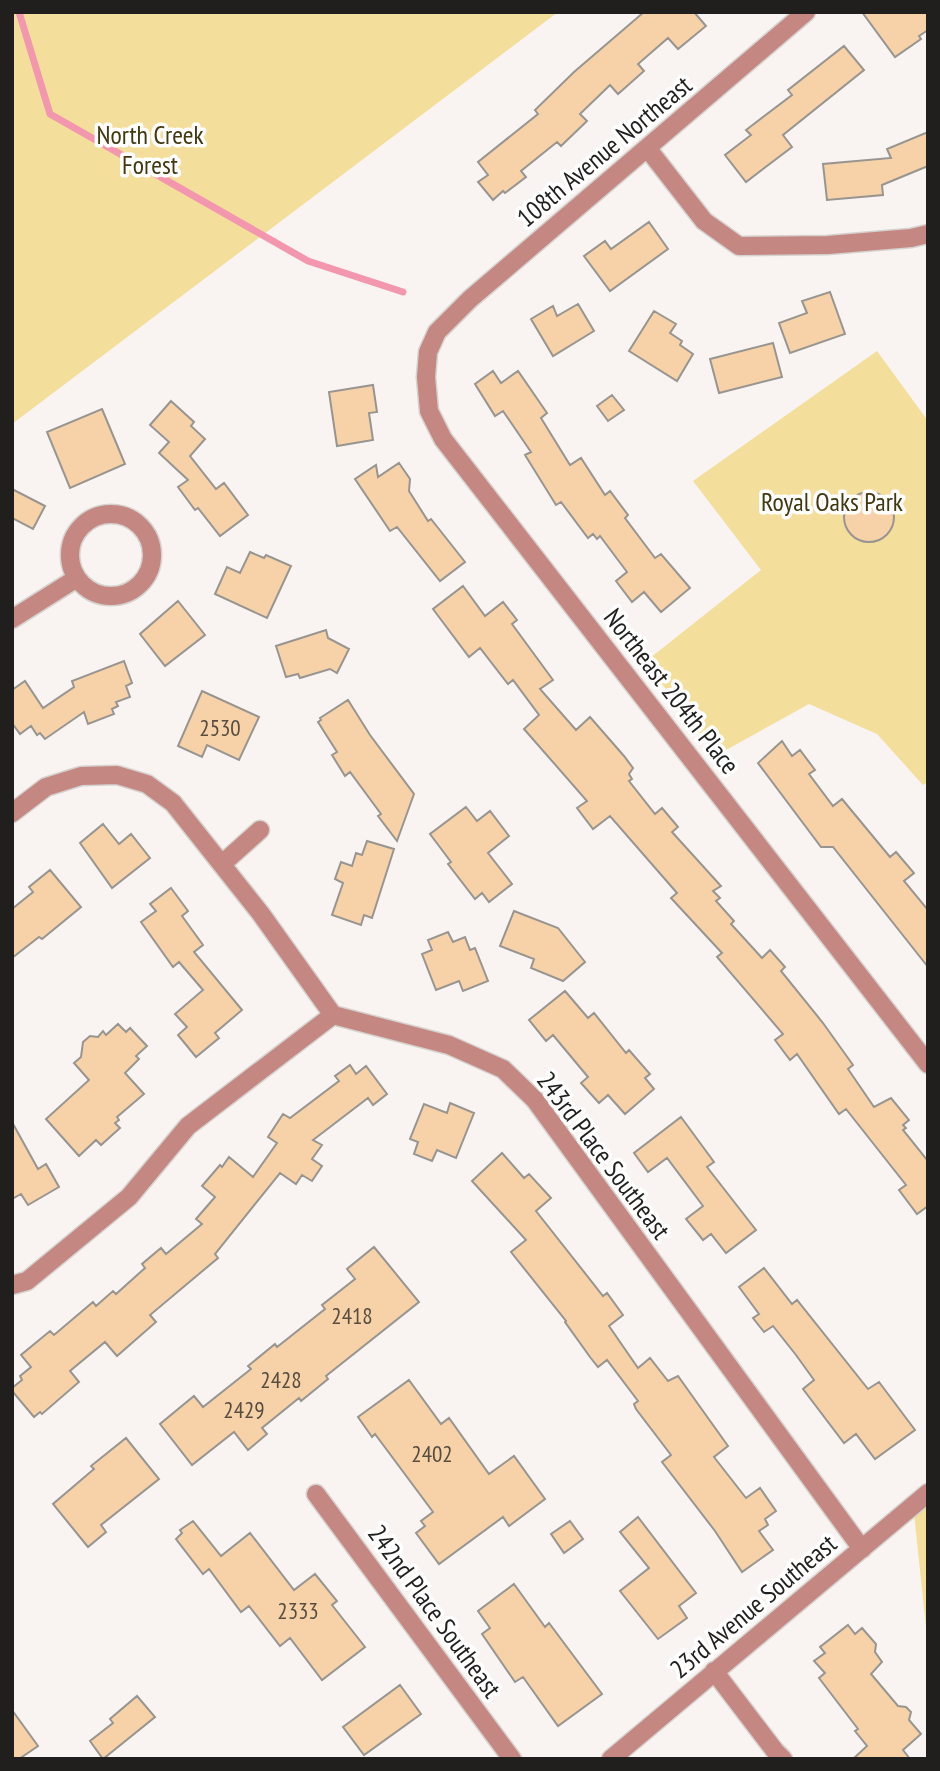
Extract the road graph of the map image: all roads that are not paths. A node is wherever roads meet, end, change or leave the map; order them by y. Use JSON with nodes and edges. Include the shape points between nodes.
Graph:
{"nodes":[{"id":1,"x":806,"y":12,"type":"edge"},
{"id":2,"x":648,"y":149,"type":"junction"},
{"id":3,"x":928,"y":234,"type":"edge"},
{"id":4,"x":437,"y":332,"type":"joint"},
{"id":5,"x":77,"y":578,"type":"junction"},
{"id":6,"x":12,"y":619,"type":"edge"},
{"id":7,"x":12,"y":813,"type":"edge"},
{"id":8,"x":260,"y":830,"type":"dead end"},
{"id":9,"x":222,"y":864,"type":"junction"},
{"id":10,"x":333,"y":1015,"type":"junction"},
{"id":11,"x":928,"y":1064,"type":"edge"},
{"id":12,"x":12,"y":1285,"type":"edge"},
{"id":13,"x":928,"y":1493,"type":"edge"},
{"id":14,"x":316,"y":1494,"type":"dead end"},
{"id":15,"x":862,"y":1549,"type":"junction"},
{"id":16,"x":714,"y":1671,"type":"junction"},
{"id":17,"x":512,"y":1759,"type":"edge"},
{"id":18,"x":611,"y":1759,"type":"edge"},
{"id":19,"x":783,"y":1759,"type":"edge"}],
"edges":[{"from":1,"to":2,"type":"street","name":"108th Avenue Northeast"},
{"from":2,"to":3,"type":"street","via":[[704,221],[739,246],[828,245]]},
{"from":2,"to":4,"type":"street","name":"108th Avenue Northeast"},
{"from":4,"to":11,"type":"street","name":"Northeast 204th Place","via":[[428,352],[426,377],[429,411],[443,439]]},
{"from":5,"to":5,"type":"street","via":[[94,593],[128,593],[146,578],[151,567],[146,533],[117,514],[84,524],[71,544]]},
{"from":5,"to":6,"type":"street"},
{"from":7,"to":9,"type":"street","via":[[46,787],[81,776],[117,775],[147,784],[173,803]]},
{"from":8,"to":9,"type":"street"},
{"from":9,"to":10,"type":"street"},
{"from":10,"to":12,"type":"street","via":[[188,1126],[129,1197],[27,1281]]},
{"from":10,"to":15,"type":"street","name":"243rd Place Southeast","via":[[449,1045],[503,1069],[535,1100]]},
{"from":13,"to":15,"type":"street","name":"23rd Avenue Southeast"},
{"from":14,"to":17,"type":"street","name":"242nd Place Southeast"},
{"from":15,"to":16,"type":"street","name":"23rd Avenue Southeast"},
{"from":16,"to":18,"type":"street","name":"23rd Avenue Southeast"},
{"from":16,"to":19,"type":"street"}]}
